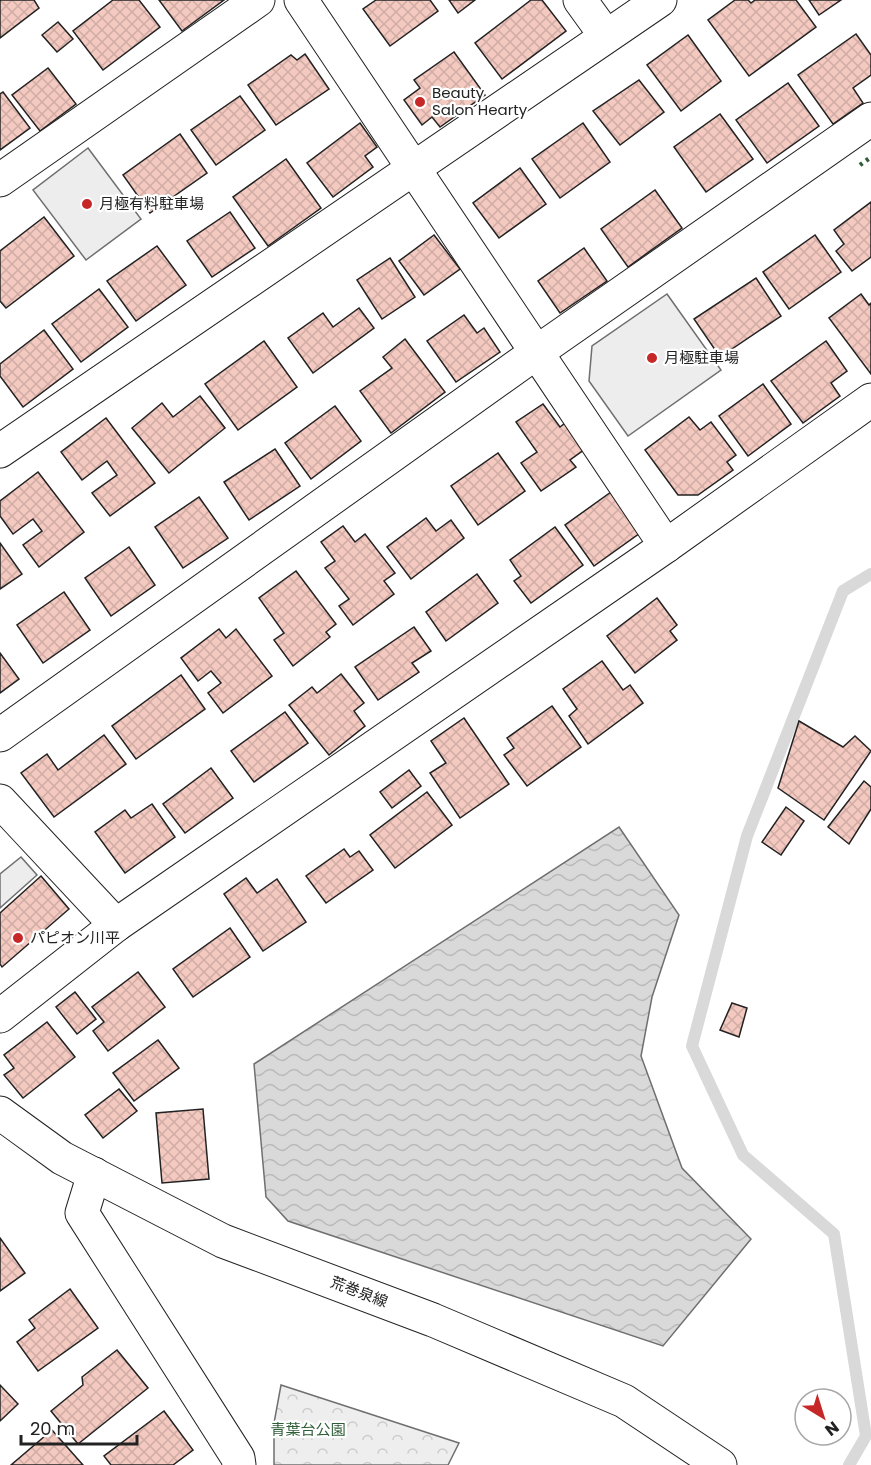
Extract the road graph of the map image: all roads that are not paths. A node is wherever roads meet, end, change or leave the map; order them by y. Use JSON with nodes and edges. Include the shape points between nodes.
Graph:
{"nodes":[{"id":1,"x":258,"y":0,"type":"edge"},
{"id":2,"x":301,"y":0,"type":"edge"},
{"id":3,"x":580,"y":0,"type":"edge"},
{"id":4,"x":660,"y":0,"type":"edge"},
{"id":5,"x":606,"y":36,"type":"junction"},
{"id":6,"x":871,"y":119,"type":"edge"},
{"id":7,"x":413,"y":168,"type":"junction"},
{"id":8,"x":0,"y":180,"type":"edge"},
{"id":9,"x":537,"y":352,"type":"junction"},
{"id":10,"x":871,"y":400,"type":"edge"},
{"id":11,"x":0,"y":451,"type":"edge"},
{"id":12,"x":666,"y":546,"type":"junction"},
{"id":13,"x":0,"y":735,"type":"edge"},
{"id":14,"x":0,"y":801,"type":"edge"},
{"id":15,"x":116,"y":925,"type":"junction"},
{"id":16,"x":0,"y":1016,"type":"edge"},
{"id":17,"x":0,"y":1113,"type":"edge"},
{"id":18,"x":94,"y":1174,"type":"junction"},
{"id":19,"x":239,"y":1465,"type":"edge"},
{"id":20,"x":720,"y":1465,"type":"edge"}],
"edges":[{"from":1,"to":8,"type":"street"},
{"from":2,"to":7,"type":"street"},
{"from":3,"to":5,"type":"street"},
{"from":4,"to":5,"type":"street"},
{"from":5,"to":7,"type":"street"},
{"from":6,"to":9,"type":"street"},
{"from":7,"to":9,"type":"street"},
{"from":7,"to":11,"type":"street"},
{"from":9,"to":12,"type":"street"},
{"from":9,"to":13,"type":"street"},
{"from":10,"to":12,"type":"street"},
{"from":12,"to":15,"type":"street"},
{"from":14,"to":15,"type":"street"},
{"from":15,"to":16,"type":"street"},
{"from":17,"to":18,"type":"street","name":"荒巻泉線","via":[[62,1158]]},
{"from":18,"to":19,"type":"street","via":[[82,1213],[186,1374]]},
{"from":18,"to":20,"type":"street","name":"荒巻泉線","via":[[224,1241],[433,1320],[624,1401]]}]}
